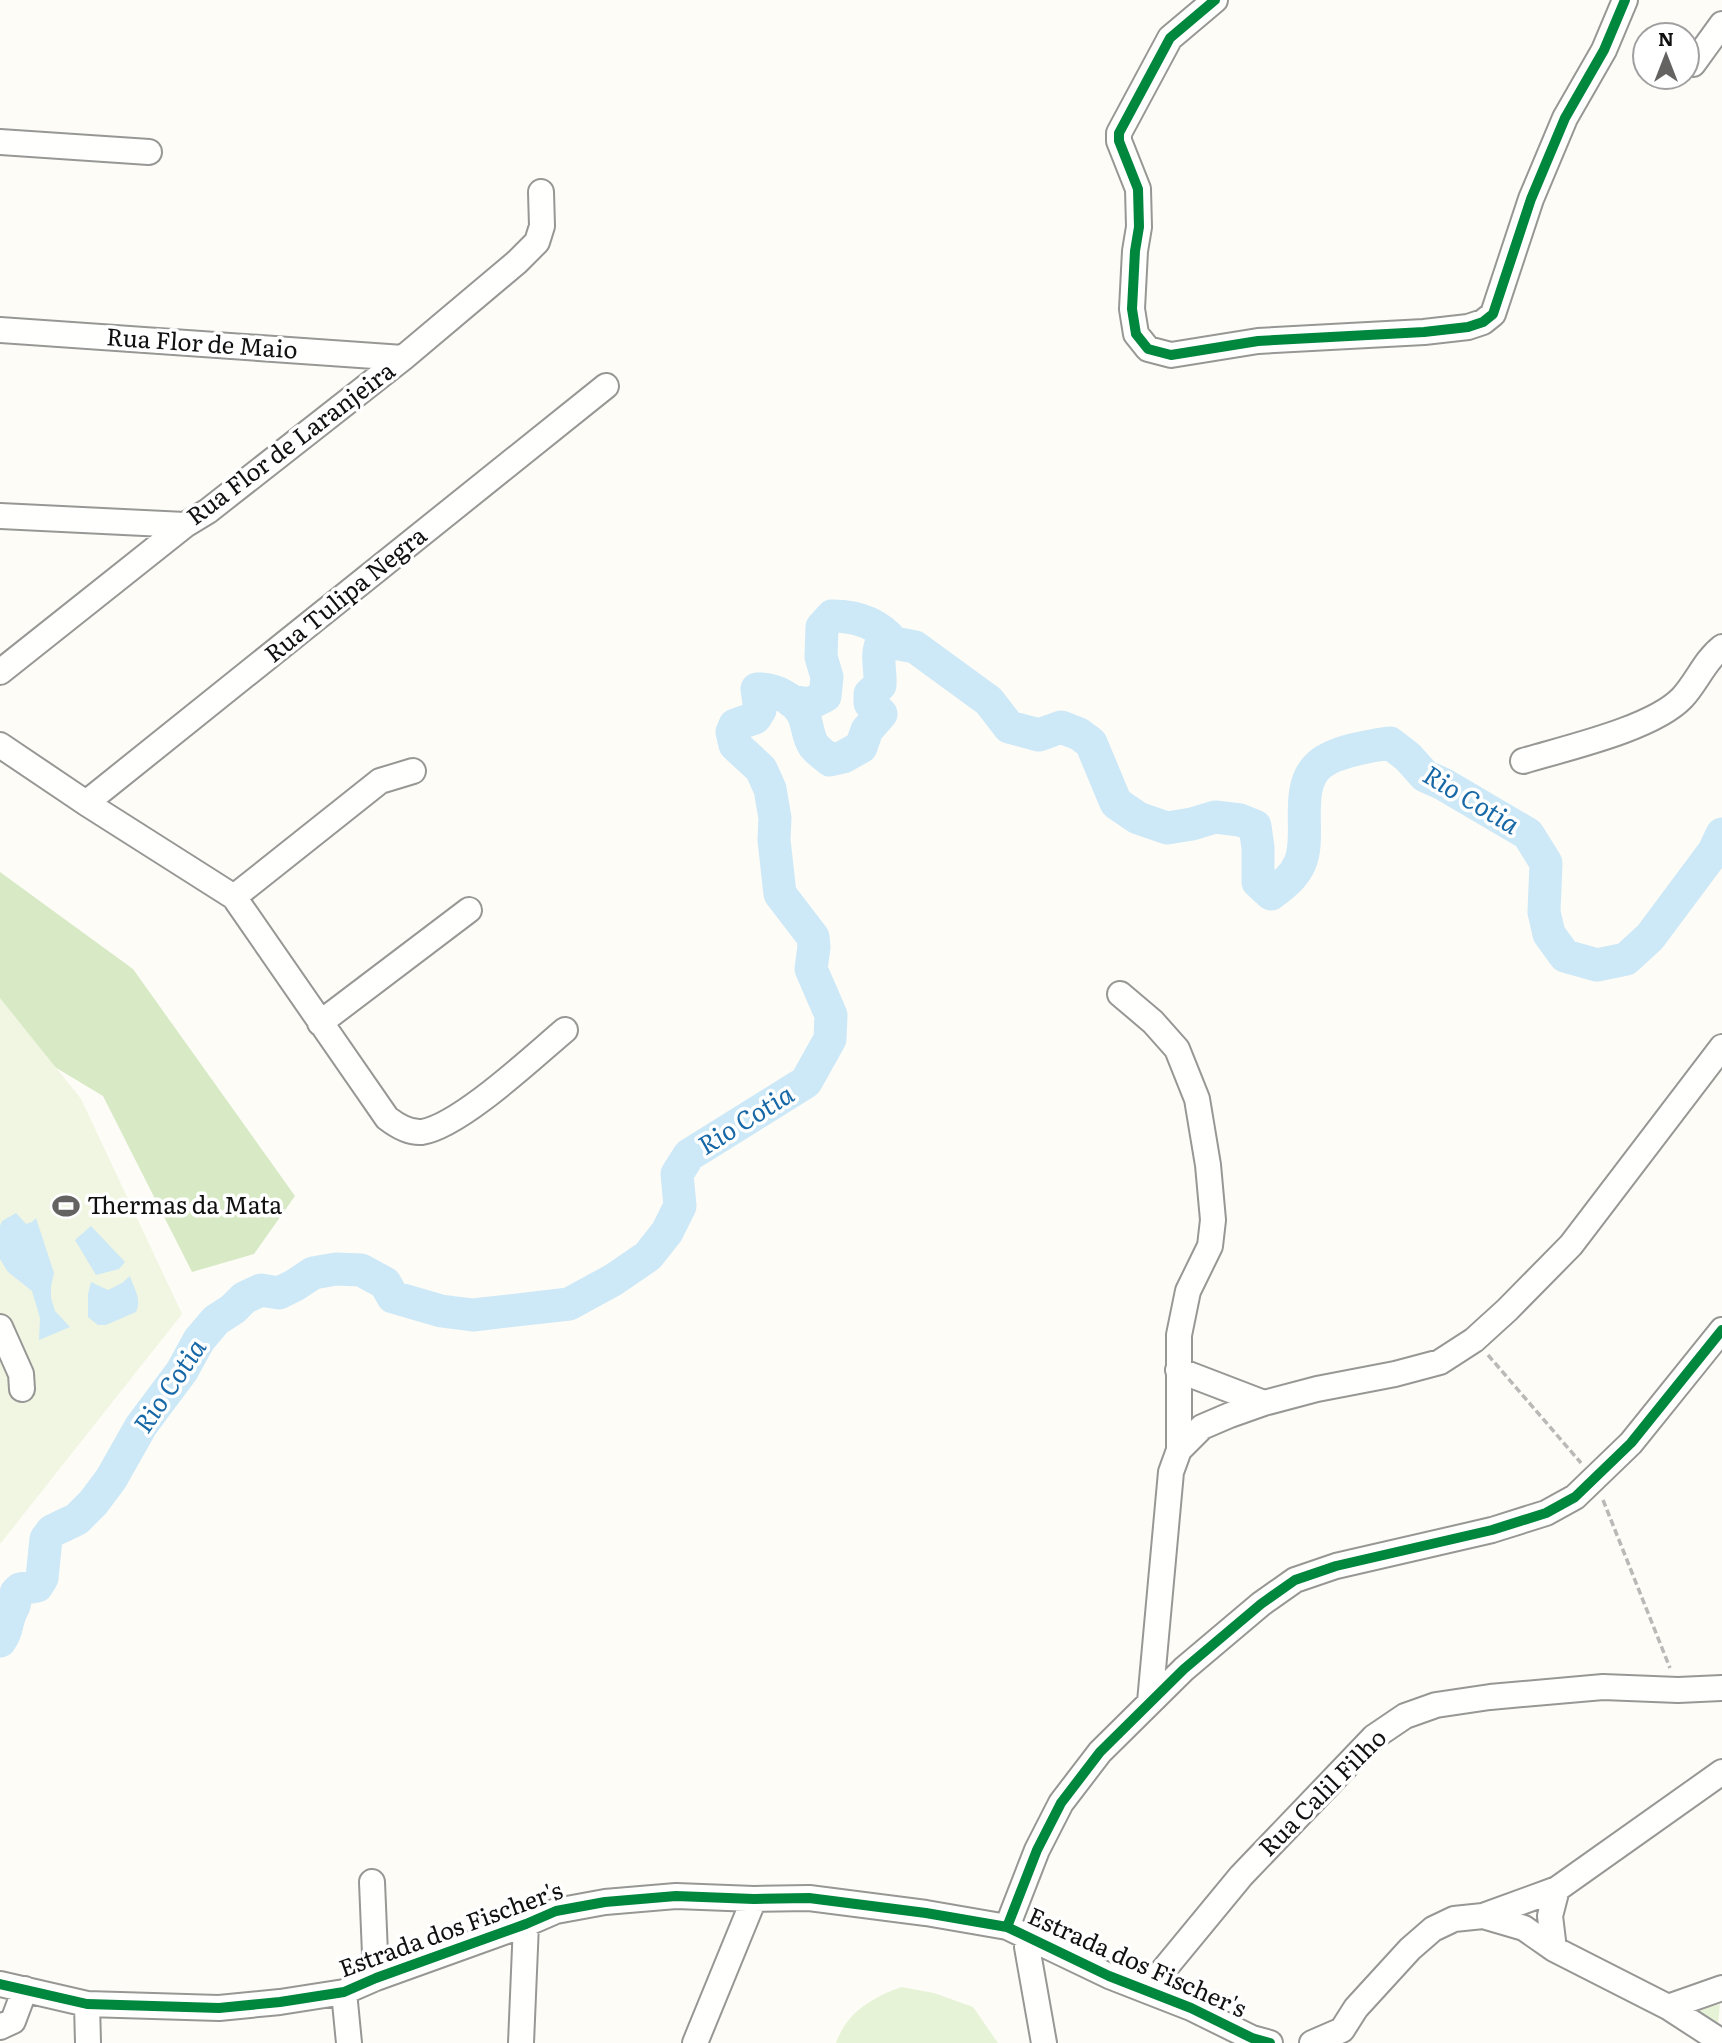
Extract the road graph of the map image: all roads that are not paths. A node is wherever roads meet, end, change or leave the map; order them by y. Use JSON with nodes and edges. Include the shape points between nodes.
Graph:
{"nodes":[{"id":1,"x":1215,"y":0,"type":"edge"},
{"id":2,"x":1625,"y":0,"type":"edge"},
{"id":3,"x":1722,"y":24,"type":"edge"},
{"id":4,"x":1701,"y":53,"type":"edge"},
{"id":5,"x":0,"y":142,"type":"edge"},
{"id":6,"x":149,"y":152,"type":"dead end"},
{"id":7,"x":541,"y":192,"type":"dead end"},
{"id":8,"x":0,"y":330,"type":"edge"},
{"id":9,"x":403,"y":358,"type":"junction"},
{"id":10,"x":606,"y":386,"type":"dead end"},
{"id":11,"x":0,"y":516,"type":"edge"},
{"id":12,"x":185,"y":525,"type":"junction"},
{"id":13,"x":1722,"y":647,"type":"edge"},
{"id":14,"x":0,"y":672,"type":"edge"},
{"id":15,"x":0,"y":745,"type":"edge"},
{"id":16,"x":1523,"y":761,"type":"dead end"},
{"id":17,"x":413,"y":771,"type":"dead end"},
{"id":18,"x":86,"y":803,"type":"junction"},
{"id":19,"x":234,"y":897,"type":"junction"},
{"id":20,"x":469,"y":910,"type":"dead end"},
{"id":21,"x":1120,"y":994,"type":"dead end"},
{"id":22,"x":320,"y":1023,"type":"junction"},
{"id":23,"x":565,"y":1030,"type":"dead end"},
{"id":24,"x":1722,"y":1048,"type":"edge"},
{"id":25,"x":0,"y":1327,"type":"edge"},
{"id":26,"x":1722,"y":1331,"type":"edge"},
{"id":27,"x":1178,"y":1370,"type":"junction"},
{"id":28,"x":22,"y":1390,"type":"dead end"},
{"id":29,"x":1264,"y":1403,"type":"junction"},
{"id":30,"x":1179,"y":1450,"type":"junction"},
{"id":31,"x":1722,"y":1688,"type":"edge"},
{"id":32,"x":1150,"y":1702,"type":"junction"},
{"id":33,"x":1722,"y":1772,"type":"edge"},
{"id":34,"x":372,"y":1882,"type":"dead end"},
{"id":35,"x":1557,"y":1889,"type":"junction"},
{"id":36,"x":754,"y":1899,"type":"junction"},
{"id":37,"x":1483,"y":1916,"type":"junction"},
{"id":38,"x":526,"y":1924,"type":"junction"},
{"id":39,"x":1017,"y":1932,"type":"junction"},
{"id":40,"x":1554,"y":1949,"type":"junction"},
{"id":41,"x":376,"y":1978,"type":"junction"},
{"id":42,"x":0,"y":1984,"type":"edge"},
{"id":43,"x":1722,"y":1988,"type":"edge"},
{"id":44,"x":25,"y":1989,"type":"junction"},
{"id":45,"x":1147,"y":1990,"type":"junction"},
{"id":46,"x":344,"y":1992,"type":"junction"},
{"id":47,"x":87,"y":2004,"type":"junction"},
{"id":48,"x":1668,"y":2007,"type":"junction"},
{"id":49,"x":0,"y":2027,"type":"edge"},
{"id":50,"x":1722,"y":2042,"type":"edge"},
{"id":51,"x":88,"y":2043,"type":"edge"},
{"id":52,"x":349,"y":2043,"type":"edge"},
{"id":53,"x":521,"y":2043,"type":"edge"},
{"id":54,"x":695,"y":2043,"type":"edge"},
{"id":55,"x":1044,"y":2043,"type":"edge"},
{"id":56,"x":1270,"y":2043,"type":"edge"},
{"id":57,"x":1312,"y":2043,"type":"edge"}],
"edges":[{"from":1,"to":2,"type":"street","via":[[1170,38],[1119,133],[1138,189],[1132,309],[1136,334],[1148,349],[1171,355],[1280,339],[1424,332],[1483,322],[1493,314],[1531,199],[1565,118],[1604,50]]},
{"from":3,"to":4,"type":"street"},
{"from":5,"to":6,"type":"street"},
{"from":7,"to":9,"type":"street","name":"Rua Flor de Laranjeira","via":[[542,226],[537,242]]},
{"from":8,"to":9,"type":"street","name":"Rua Flor de Maio"},
{"from":9,"to":12,"type":"street","name":"Rua Flor de Laranjeira"},
{"from":10,"to":18,"type":"street","name":"Rua Tulipa Negra"},
{"from":11,"to":12,"type":"street"},
{"from":12,"to":14,"type":"street","name":"Rua Flor de Laranjeira"},
{"from":13,"to":16,"type":"street","via":[[1681,699],[1653,717]]},
{"from":15,"to":18,"type":"street"},
{"from":17,"to":19,"type":"street","via":[[380,781]]},
{"from":18,"to":19,"type":"street"},
{"from":19,"to":22,"type":"street"},
{"from":20,"to":22,"type":"street"},
{"from":21,"to":27,"type":"street","via":[[1177,1049],[1203,1129],[1212,1232],[1182,1314]]},
{"from":22,"to":23,"type":"street","via":[[387,1118],[420,1132],[482,1099]]},
{"from":24,"to":29,"type":"street","via":[[1571,1244],[1475,1340],[1440,1362]]},
{"from":25,"to":28,"type":"street"},
{"from":26,"to":32,"type":"street","via":[[1631,1443],[1575,1497],[1546,1513],[1492,1530],[1295,1580],[1261,1604]]},
{"from":27,"to":29,"type":"street"},
{"from":27,"to":30,"type":"street"},
{"from":29,"to":30,"type":"street","via":[[1202,1427]]},
{"from":30,"to":32,"type":"street","via":[[1171,1472]]},
{"from":31,"to":45,"type":"street","name":"Rua Calil Filho","via":[[1603,1687],[1463,1701],[1405,1716],[1374,1737],[1241,1876]]},
{"from":32,"to":39,"type":"street","via":[[1100,1752],[1061,1803],[1037,1850]]},
{"from":33,"to":35,"type":"street"},
{"from":34,"to":41,"type":"street"},
{"from":35,"to":37,"type":"street"},
{"from":35,"to":40,"type":"street","via":[[1550,1916]]},
{"from":36,"to":38,"type":"street","name":"Estrada dos Fischer's","via":[[676,1896],[604,1902],[556,1911]]},
{"from":36,"to":39,"type":"street","name":"Estrada dos Fischer's","via":[[809,1898],[926,1913]]},
{"from":36,"to":54,"type":"street"},
{"from":37,"to":40,"type":"street","via":[[1524,1928]]},
{"from":37,"to":57,"type":"street","via":[[1454,1919],[1433,1929],[1356,2008],[1342,2030]]},
{"from":38,"to":41,"type":"street","name":"Estrada dos Fischer's"},
{"from":38,"to":53,"type":"street"},
{"from":39,"to":45,"type":"street","name":"Estrada dos Fischer's"},
{"from":39,"to":55,"type":"street","via":[[1027,1947]]},
{"from":40,"to":48,"type":"street"},
{"from":41,"to":46,"type":"street","name":"Estrada dos Fischer's"},
{"from":42,"to":44,"type":"street","name":"Estrada dos Fischer's"},
{"from":43,"to":48,"type":"street"},
{"from":44,"to":47,"type":"street","name":"Estrada dos Fischer's"},
{"from":44,"to":49,"type":"street","via":[[13,2021]]},
{"from":45,"to":56,"type":"street","name":"Estrada dos Fischer's"},
{"from":46,"to":47,"type":"street","name":"Estrada dos Fischer's","via":[[219,2008]]},
{"from":46,"to":52,"type":"street"},
{"from":47,"to":51,"type":"street"},
{"from":48,"to":50,"type":"street"}]}
